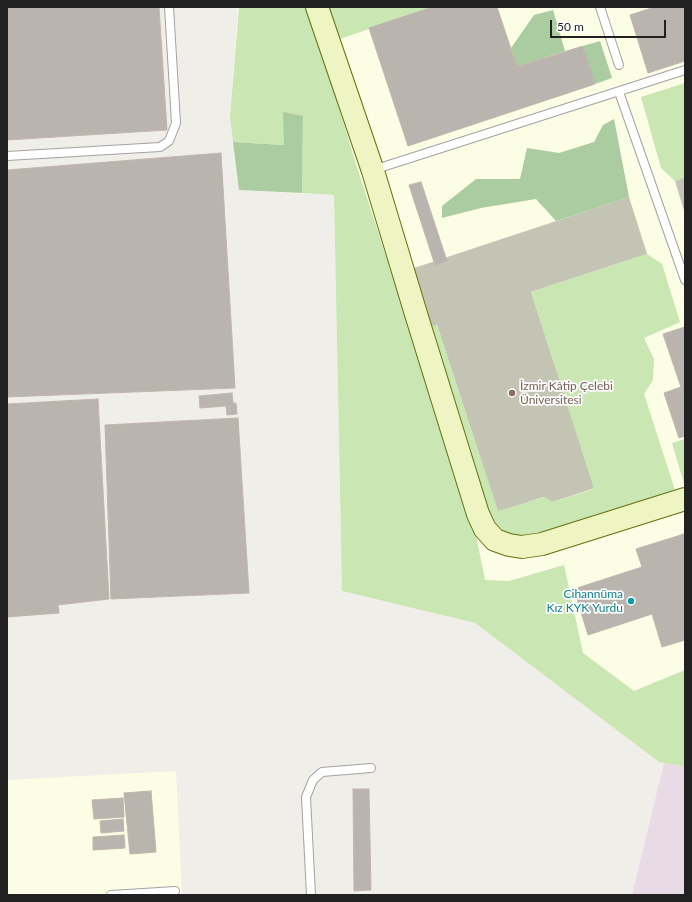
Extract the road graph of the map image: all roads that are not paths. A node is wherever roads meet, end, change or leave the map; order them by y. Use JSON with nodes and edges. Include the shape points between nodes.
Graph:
{"nodes":[{"id":1,"x":169,"y":7,"type":"edge"},
{"id":2,"x":317,"y":7,"type":"edge"},
{"id":3,"x":600,"y":7,"type":"edge"},
{"id":4,"x":619,"y":65,"type":"dead end"},
{"id":5,"x":685,"y":70,"type":"edge"},
{"id":6,"x":619,"y":92,"type":"junction"},
{"id":7,"x":7,"y":156,"type":"edge"},
{"id":8,"x":373,"y":170,"type":"junction"},
{"id":9,"x":685,"y":280,"type":"edge"},
{"id":10,"x":685,"y":499,"type":"edge"},
{"id":11,"x":371,"y":768,"type":"dead end"},
{"id":12,"x":175,"y":891,"type":"dead end"},
{"id":13,"x":110,"y":895,"type":"edge"},
{"id":14,"x":311,"y":895,"type":"edge"}],
"edges":[{"from":1,"to":7,"type":"lane","via":[[176,123],[169,141],[160,147]]},
{"from":2,"to":8,"type":"street"},
{"from":3,"to":4,"type":"lane"},
{"from":5,"to":6,"type":"lane"},
{"from":6,"to":8,"type":"lane"},
{"from":6,"to":9,"type":"lane"},
{"from":8,"to":10,"type":"street","via":[[473,499],[485,529],[495,540],[522,547],[542,544]]},
{"from":11,"to":14,"type":"lane","via":[[322,772],[313,780],[306,797]]},
{"from":12,"to":13,"type":"lane"}]}
